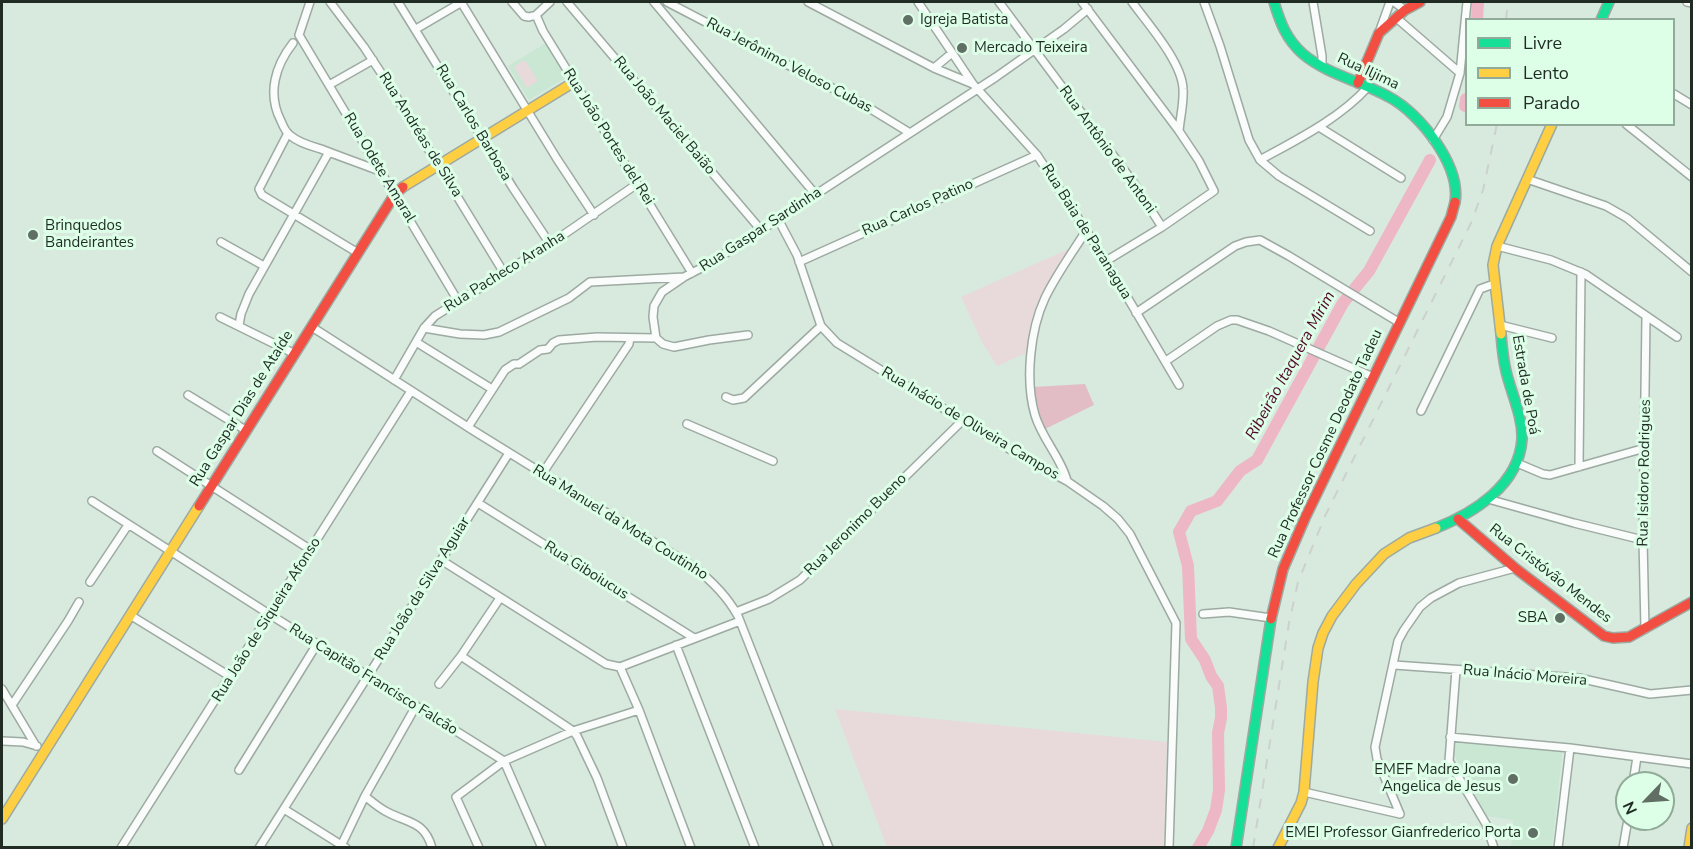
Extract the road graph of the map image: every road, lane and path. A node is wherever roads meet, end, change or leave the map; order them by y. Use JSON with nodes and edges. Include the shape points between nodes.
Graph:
{"nodes":[{"id":1,"x":310,"y":2,"type":"edge"},
{"id":2,"x":330,"y":2,"type":"edge"},
{"id":3,"x":398,"y":2,"type":"edge"},
{"id":4,"x":462,"y":2,"type":"edge"},
{"id":5,"x":512,"y":2,"type":"edge"},
{"id":6,"x":550,"y":2,"type":"edge"},
{"id":7,"x":567,"y":2,"type":"edge"},
{"id":8,"x":654,"y":2,"type":"edge"},
{"id":9,"x":667,"y":2,"type":"edge"},
{"id":10,"x":808,"y":2,"type":"edge"},
{"id":11,"x":918,"y":2,"type":"edge"},
{"id":12,"x":999,"y":2,"type":"edge"},
{"id":13,"x":1082,"y":2,"type":"edge"},
{"id":14,"x":1132,"y":2,"type":"edge"},
{"id":15,"x":1204,"y":2,"type":"edge"},
{"id":16,"x":1274,"y":2,"type":"edge"},
{"id":17,"x":1313,"y":2,"type":"edge"},
{"id":18,"x":1392,"y":2,"type":"edge"},
{"id":19,"x":1420,"y":2,"type":"edge"},
{"id":20,"x":1467,"y":2,"type":"edge"},
{"id":21,"x":1609,"y":2,"type":"edge"},
{"id":22,"x":1687,"y":2,"type":"edge"},
{"id":23,"x":1692,"y":3,"type":"edge"},
{"id":24,"x":1088,"y":9,"type":"junction"},
{"id":25,"x":1408,"y":9,"type":"junction"},
{"id":26,"x":536,"y":15,"type":"junction"},
{"id":27,"x":1465,"y":18,"type":"edge"},
{"id":28,"x":1602,"y":18,"type":"edge"},
{"id":29,"x":1400,"y":21,"type":"junction"},
{"id":30,"x":1465,"y":22,"type":"edge"},
{"id":31,"x":416,"y":29,"type":"junction"},
{"id":32,"x":1377,"y":37,"type":"junction"},
{"id":33,"x":293,"y":43,"type":"dead end"},
{"id":34,"x":1035,"y":50,"type":"junction"},
{"id":35,"x":952,"y":53,"type":"junction"},
{"id":36,"x":373,"y":60,"type":"junction"},
{"id":37,"x":1322,"y":67,"type":"junction"},
{"id":38,"x":934,"y":68,"type":"junction"},
{"id":39,"x":1460,"y":73,"type":"junction"},
{"id":40,"x":574,"y":82,"type":"junction"},
{"id":41,"x":1358,"y":83,"type":"junction"},
{"id":42,"x":329,"y":85,"type":"junction"},
{"id":43,"x":975,"y":87,"type":"junction"},
{"id":44,"x":1368,"y":87,"type":"junction"},
{"id":45,"x":1675,"y":95,"type":"edge"},
{"id":46,"x":1692,"y":105,"type":"edge"},
{"id":47,"x":527,"y":110,"type":"junction"},
{"id":48,"x":1551,"y":126,"type":"edge"},
{"id":49,"x":1628,"y":126,"type":"edge"},
{"id":50,"x":1319,"y":127,"type":"junction"},
{"id":51,"x":1179,"y":131,"type":"junction"},
{"id":52,"x":288,"y":133,"type":"junction"},
{"id":53,"x":910,"y":133,"type":"junction"},
{"id":54,"x":481,"y":136,"type":"junction"},
{"id":55,"x":1433,"y":140,"type":"junction"},
{"id":56,"x":329,"y":152,"type":"junction"},
{"id":57,"x":1037,"y":155,"type":"junction"},
{"id":58,"x":1260,"y":160,"type":"junction"},
{"id":59,"x":438,"y":164,"type":"junction"},
{"id":60,"x":382,"y":172,"type":"junction"},
{"id":61,"x":1692,"y":177,"type":"edge"},
{"id":62,"x":1401,"y":178,"type":"dead end"},
{"id":63,"x":1527,"y":179,"type":"junction"},
{"id":64,"x":637,"y":184,"type":"junction"},
{"id":65,"x":395,"y":194,"type":"junction"},
{"id":66,"x":816,"y":195,"type":"junction"},
{"id":67,"x":594,"y":215,"type":"junction"},
{"id":68,"x":294,"y":216,"type":"junction"},
{"id":69,"x":778,"y":219,"type":"junction"},
{"id":70,"x":1162,"y":227,"type":"junction"},
{"id":71,"x":761,"y":230,"type":"junction"},
{"id":72,"x":1086,"y":231,"type":"junction"},
{"id":73,"x":1370,"y":231,"type":"dead end"},
{"id":74,"x":221,"y":242,"type":"dead end"},
{"id":75,"x":550,"y":244,"type":"junction"},
{"id":76,"x":1497,"y":246,"type":"junction"},
{"id":77,"x":358,"y":253,"type":"junction"},
{"id":78,"x":1106,"y":261,"type":"junction"},
{"id":79,"x":799,"y":262,"type":"junction"},
{"id":80,"x":264,"y":266,"type":"junction"},
{"id":81,"x":1581,"y":272,"type":"junction"},
{"id":82,"x":1692,"y":272,"type":"edge"},
{"id":83,"x":504,"y":273,"type":"junction"},
{"id":84,"x":692,"y":273,"type":"junction"},
{"id":85,"x":684,"y":278,"type":"junction"},
{"id":86,"x":1494,"y":284,"type":"junction"},
{"id":87,"x":458,"y":301,"type":"junction"},
{"id":88,"x":1137,"y":313,"type":"junction"},
{"id":89,"x":220,"y":317,"type":"dead end"},
{"id":90,"x":1646,"y":317,"type":"junction"},
{"id":91,"x":1400,"y":323,"type":"junction"},
{"id":92,"x":239,"y":325,"type":"junction"},
{"id":93,"x":1500,"y":325,"type":"junction"},
{"id":94,"x":821,"y":326,"type":"junction"},
{"id":95,"x":312,"y":327,"type":"junction"},
{"id":96,"x":424,"y":328,"type":"junction"},
{"id":97,"x":748,"y":335,"type":"dead end"},
{"id":98,"x":1677,"y":337,"type":"dead end"},
{"id":99,"x":630,"y":338,"type":"junction"},
{"id":100,"x":656,"y":338,"type":"junction"},
{"id":101,"x":1552,"y":338,"type":"dead end"},
{"id":102,"x":416,"y":342,"type":"junction"},
{"id":103,"x":295,"y":354,"type":"junction"},
{"id":104,"x":1166,"y":361,"type":"junction"},
{"id":105,"x":1373,"y":376,"type":"junction"},
{"id":106,"x":394,"y":380,"type":"junction"},
{"id":107,"x":1179,"y":385,"type":"dead end"},
{"id":108,"x":492,"y":389,"type":"junction"},
{"id":109,"x":411,"y":391,"type":"junction"},
{"id":110,"x":188,"y":395,"type":"dead end"},
{"id":111,"x":726,"y":397,"type":"dead end"},
{"id":112,"x":1421,"y":411,"type":"dead end"},
{"id":113,"x":963,"y":420,"type":"junction"},
{"id":114,"x":687,"y":424,"type":"dead end"},
{"id":115,"x":468,"y":427,"type":"junction"},
{"id":116,"x":247,"y":431,"type":"junction"},
{"id":117,"x":1646,"y":448,"type":"junction"},
{"id":118,"x":157,"y":451,"type":"dead end"},
{"id":119,"x":509,"y":453,"type":"junction"},
{"id":120,"x":773,"y":461,"type":"dead end"},
{"id":121,"x":1517,"y":463,"type":"junction"},
{"id":122,"x":1579,"y":467,"type":"junction"},
{"id":123,"x":542,"y":474,"type":"junction"},
{"id":124,"x":1067,"y":481,"type":"junction"},
{"id":125,"x":211,"y":486,"type":"junction"},
{"id":126,"x":1488,"y":499,"type":"junction"},
{"id":127,"x":92,"y":501,"type":"dead end"},
{"id":128,"x":478,"y":503,"type":"junction"},
{"id":129,"x":1458,"y":519,"type":"junction"},
{"id":130,"x":129,"y":525,"type":"junction"},
{"id":131,"x":1643,"y":540,"type":"junction"},
{"id":132,"x":311,"y":550,"type":"junction"},
{"id":133,"x":171,"y":552,"type":"junction"},
{"id":134,"x":441,"y":560,"type":"junction"},
{"id":135,"x":1515,"y":568,"type":"junction"},
{"id":136,"x":90,"y":582,"type":"dead end"},
{"id":137,"x":500,"y":598,"type":"junction"},
{"id":138,"x":79,"y":602,"type":"dead end"},
{"id":139,"x":1692,"y":602,"type":"edge"},
{"id":140,"x":736,"y":612,"type":"junction"},
{"id":141,"x":269,"y":614,"type":"junction"},
{"id":142,"x":1203,"y":614,"type":"dead end"},
{"id":143,"x":130,"y":615,"type":"junction"},
{"id":144,"x":1271,"y":618,"type":"junction"},
{"id":145,"x":740,"y":621,"type":"junction"},
{"id":146,"x":1645,"y":629,"type":"junction"},
{"id":147,"x":694,"y":638,"type":"junction"},
{"id":148,"x":317,"y":644,"type":"junction"},
{"id":149,"x":676,"y":645,"type":"junction"},
{"id":150,"x":461,"y":656,"type":"junction"},
{"id":151,"x":1394,"y":665,"type":"junction"},
{"id":152,"x":620,"y":667,"type":"junction"},
{"id":153,"x":1456,"y":670,"type":"junction"},
{"id":154,"x":368,"y":676,"type":"junction"},
{"id":155,"x":231,"y":677,"type":"junction"},
{"id":156,"x":439,"y":684,"type":"dead end"},
{"id":157,"x":2,"y":688,"type":"edge"},
{"id":158,"x":1692,"y":690,"type":"edge"},
{"id":159,"x":12,"y":705,"type":"junction"},
{"id":160,"x":416,"y":706,"type":"junction"},
{"id":161,"x":639,"y":710,"type":"junction"},
{"id":162,"x":573,"y":731,"type":"junction"},
{"id":163,"x":1450,"y":737,"type":"junction"},
{"id":164,"x":2,"y":741,"type":"edge"},
{"id":165,"x":40,"y":748,"type":"junction"},
{"id":166,"x":1570,"y":748,"type":"junction"},
{"id":167,"x":1637,"y":757,"type":"junction"},
{"id":168,"x":504,"y":761,"type":"junction"},
{"id":169,"x":1692,"y":764,"type":"edge"},
{"id":170,"x":239,"y":770,"type":"dead end"},
{"id":171,"x":1635,"y":771,"type":"edge"},
{"id":172,"x":1304,"y":792,"type":"junction"},
{"id":173,"x":365,"y":796,"type":"junction"},
{"id":174,"x":284,"y":809,"type":"junction"},
{"id":175,"x":2,"y":815,"type":"edge"},
{"id":176,"x":1692,"y":828,"type":"edge"},
{"id":177,"x":1626,"y":831,"type":"edge"},
{"id":178,"x":342,"y":846,"type":"edge"},
{"id":179,"x":121,"y":848,"type":"edge"},
{"id":180,"x":259,"y":848,"type":"edge"},
{"id":181,"x":432,"y":848,"type":"edge"},
{"id":182,"x":479,"y":848,"type":"edge"},
{"id":183,"x":542,"y":848,"type":"edge"},
{"id":184,"x":623,"y":848,"type":"edge"},
{"id":185,"x":691,"y":848,"type":"edge"},
{"id":186,"x":755,"y":848,"type":"edge"},
{"id":187,"x":829,"y":848,"type":"edge"},
{"id":188,"x":1169,"y":848,"type":"edge"},
{"id":189,"x":1236,"y":848,"type":"edge"},
{"id":190,"x":1278,"y":848,"type":"edge"},
{"id":191,"x":1494,"y":848,"type":"edge"},
{"id":192,"x":1558,"y":848,"type":"edge"},
{"id":193,"x":1623,"y":848,"type":"edge"},
{"id":194,"x":1689,"y":848,"type":"edge"}],
"edges":[{"from":1,"to":42,"type":"street","name":"Rua Odete Amaral","via":[[299,35]]},
{"from":2,"to":36,"type":"street","name":"Rua Andréas de Silva"},
{"from":3,"to":31,"type":"street","name":"Rua Carlos Barbosa"},
{"from":4,"to":31,"type":"street"},
{"from":4,"to":47,"type":"street"},
{"from":5,"to":26,"type":"street","via":[[527,17]]},
{"from":6,"to":26,"type":"street"},
{"from":7,"to":71,"type":"street","name":"Rua João Maciel Baião"},
{"from":8,"to":66,"type":"street"},
{"from":9,"to":53,"type":"street","name":"Rua Jerônimo Veloso Cubas"},
{"from":10,"to":38,"type":"street"},
{"from":11,"to":35,"type":"street"},
{"from":12,"to":34,"type":"street","name":"Rua Antônio de Antoni"},
{"from":13,"to":24,"type":"street"},
{"from":14,"to":51,"type":"street","via":[[1180,74],[1183,90]]},
{"from":15,"to":58,"type":"street","via":[[1249,140]]},
{"from":16,"to":37,"type":"main road","name":"Rua Iljima","via":[[1292,44]]},
{"from":17,"to":37,"type":"street"},
{"from":18,"to":25,"type":"street"},
{"from":18,"to":32,"type":"street"},
{"from":19,"to":25,"type":"main road"},
{"from":20,"to":27,"type":"street"},
{"from":21,"to":28,"type":"main road"},
{"from":22,"to":23,"type":"street"},
{"from":24,"to":34,"type":"street","name":"Rua Gaspar Sardinha"},
{"from":24,"to":51,"type":"street"},
{"from":25,"to":29,"type":"main road"},
{"from":25,"to":32,"type":"main road"},
{"from":26,"to":40,"type":"street","name":"Rua João Portes del Rei"},
{"from":29,"to":32,"type":"main road","via":[[1381,38]]},
{"from":29,"to":39,"type":"street"},
{"from":30,"to":39,"type":"street"},
{"from":31,"to":54,"type":"street","name":"Rua Carlos Barbosa"},
{"from":32,"to":41,"type":"main road"},
{"from":33,"to":52,"type":"street","via":[[279,66],[273,92],[275,109]]},
{"from":34,"to":43,"type":"street","name":"Rua Gaspar Sardinha"},
{"from":34,"to":70,"type":"street","name":"Rua Antônio de Antoni"},
{"from":35,"to":38,"type":"street"},
{"from":35,"to":43,"type":"street"},
{"from":36,"to":42,"type":"street"},
{"from":36,"to":59,"type":"street","name":"Rua Andréas de Silva"},
{"from":37,"to":41,"type":"main road","name":"Rua Iljima"},
{"from":38,"to":43,"type":"street"},
{"from":39,"to":55,"type":"street","via":[[1447,117]]},
{"from":40,"to":47,"type":"main road","name":"Rua Gaspar Dias de Ataíde"},
{"from":40,"to":64,"type":"street","name":"Rua João Portes del Rei"},
{"from":41,"to":44,"type":"main road","name":"Rua Iljima"},
{"from":42,"to":60,"type":"street","name":"Rua Odete Amaral"},
{"from":43,"to":53,"type":"street","name":"Rua Gaspar Sardinha"},
{"from":43,"to":57,"type":"street","name":"Rua Baia de Paranagua"},
{"from":44,"to":50,"type":"street"},
{"from":44,"to":55,"type":"main road","name":"Rua Iljima","via":[[1400,104]]},
{"from":45,"to":46,"type":"street"},
{"from":47,"to":54,"type":"main road","name":"Rua Gaspar Dias de Ataíde"},
{"from":47,"to":67,"type":"street"},
{"from":48,"to":63,"type":"main road","name":"Estrada de Poá"},
{"from":49,"to":61,"type":"street"},
{"from":50,"to":58,"type":"street"},
{"from":50,"to":62,"type":"street"},
{"from":51,"to":70,"type":"street","via":[[1214,191]]},
{"from":52,"to":56,"type":"street"},
{"from":52,"to":68,"type":"street","via":[[259,189]]},
{"from":53,"to":66,"type":"street","name":"Rua Gaspar Sardinha"},
{"from":54,"to":59,"type":"main road","name":"Rua Gaspar Dias de Ataíde"},
{"from":54,"to":75,"type":"street","name":"Rua Carlos Barbosa"},
{"from":55,"to":91,"type":"main road","name":"Rua Professor Cosme Deodato Tadeu","via":[[1450,166],[1456,197],[1451,217]]},
{"from":56,"to":60,"type":"street"},
{"from":56,"to":68,"type":"street"},
{"from":57,"to":72,"type":"street","name":"Rua Baia de Paranagua"},
{"from":57,"to":79,"type":"street","name":"Rua Carlos Patino"},
{"from":58,"to":73,"type":"street","via":[[1280,177]]},
{"from":59,"to":65,"type":"main road","name":"Rua Gaspar Dias de Ataíde"},
{"from":59,"to":83,"type":"street","name":"Rua Andréas de Silva"},
{"from":60,"to":65,"type":"street","name":"Rua Odete Amaral"},
{"from":63,"to":76,"type":"main road","name":"Estrada de Poá"},
{"from":63,"to":82,"type":"street","via":[[1606,206],[1627,218]]},
{"from":64,"to":67,"type":"street","name":"Rua Pacheco Aranha"},
{"from":64,"to":84,"type":"street","name":"Rua João Portes del Rei"},
{"from":65,"to":77,"type":"main road","name":"Rua Gaspar Dias de Ataíde"},
{"from":65,"to":87,"type":"street","name":"Rua Odete Amaral"},
{"from":66,"to":69,"type":"street","name":"Rua Gaspar Sardinha"},
{"from":67,"to":75,"type":"street","name":"Rua Pacheco Aranha"},
{"from":68,"to":77,"type":"street"},
{"from":68,"to":80,"type":"street"},
{"from":69,"to":71,"type":"street","name":"Rua Gaspar Sardinha"},
{"from":69,"to":79,"type":"street","name":"Rua Inácio de Oliveira Campos"},
{"from":70,"to":78,"type":"street","name":"Rua Antônio de Antoni"},
{"from":71,"to":84,"type":"street","name":"Rua Gaspar Sardinha"},
{"from":72,"to":78,"type":"street","name":"Rua Baia de Paranagua"},
{"from":72,"to":124,"type":"street","via":[[1045,298],[1034,333],[1031,361],[1030,390],[1035,415]]},
{"from":74,"to":80,"type":"street"},
{"from":75,"to":83,"type":"street","name":"Rua Pacheco Aranha"},
{"from":76,"to":81,"type":"street"},
{"from":76,"to":86,"type":"main road","name":"Estrada de Poá"},
{"from":77,"to":95,"type":"main road","name":"Rua Gaspar Dias de Ataíde"},
{"from":78,"to":88,"type":"street","name":"Rua Baia de Paranagua"},
{"from":79,"to":94,"type":"street","name":"Rua Inácio de Oliveira Campos"},
{"from":80,"to":92,"type":"street"},
{"from":81,"to":90,"type":"street"},
{"from":81,"to":122,"type":"street"},
{"from":83,"to":87,"type":"street","name":"Rua Pacheco Aranha"},
{"from":84,"to":85,"type":"street","name":"Rua Gaspar Sardinha"},
{"from":85,"to":96,"type":"street","name":"Rua Gaspar Sardinha","via":[[590,282],[569,298],[509,328],[484,335]]},
{"from":85,"to":100,"type":"street","via":[[663,292],[655,303]]},
{"from":86,"to":93,"type":"main road","name":"Estrada de Poá"},
{"from":86,"to":112,"type":"street","via":[[1480,289]]},
{"from":87,"to":96,"type":"street","name":"Rua Pacheco Aranha"},
{"from":88,"to":91,"type":"street","via":[[1235,246],[1260,240]]},
{"from":88,"to":104,"type":"street","name":"Rua Baia de Paranagua"},
{"from":89,"to":92,"type":"street"},
{"from":90,"to":98,"type":"street"},
{"from":90,"to":117,"type":"street","name":"Rua Isidoro Rodrigues"},
{"from":91,"to":105,"type":"main road","name":"Rua Professor Cosme Deodato Tadeu"},
{"from":92,"to":103,"type":"street"},
{"from":93,"to":101,"type":"street"},
{"from":93,"to":121,"type":"main road","name":"Estrada de Poá","via":[[1506,370],[1520,421],[1522,439]]},
{"from":94,"to":111,"type":"street","via":[[744,398]]},
{"from":94,"to":113,"type":"street","name":"Rua Inácio de Oliveira Campos","via":[[856,356]]},
{"from":95,"to":103,"type":"main road","name":"Rua Gaspar Dias de Ataíde"},
{"from":95,"to":106,"type":"street","name":"Rua Manuel da Mota Coutinho"},
{"from":96,"to":102,"type":"street","name":"Rua Pacheco Aranha"},
{"from":97,"to":100,"type":"street","via":[[674,347]]},
{"from":99,"to":100,"type":"street"},
{"from":99,"to":108,"type":"street","via":[[559,340],[508,368]]},
{"from":99,"to":123,"type":"street"},
{"from":102,"to":106,"type":"street","name":"Rua Pacheco Aranha"},
{"from":102,"to":108,"type":"street"},
{"from":103,"to":116,"type":"main road","name":"Rua Gaspar Dias de Ataíde"},
{"from":104,"to":105,"type":"street","via":[[1217,326],[1231,320],[1245,321]]},
{"from":104,"to":107,"type":"street","name":"Rua Baia de Paranagua"},
{"from":105,"to":144,"type":"main road","name":"Rua Professor Cosme Deodato Tadeu","via":[[1283,569]]},
{"from":106,"to":109,"type":"street","name":"Rua Manuel da Mota Coutinho"},
{"from":108,"to":115,"type":"street"},
{"from":109,"to":115,"type":"street","name":"Rua Manuel da Mota Coutinho"},
{"from":109,"to":132,"type":"street","name":"Rua João de Siqueira Afonso"},
{"from":110,"to":116,"type":"street"},
{"from":113,"to":124,"type":"street","name":"Rua Inácio de Oliveira Campos"},
{"from":113,"to":140,"type":"street","name":"Rua Jeronimo Bueno","via":[[800,580],[769,599]]},
{"from":114,"to":120,"type":"street"},
{"from":115,"to":119,"type":"street","name":"Rua Manuel da Mota Coutinho"},
{"from":116,"to":125,"type":"main road","name":"Rua Gaspar Dias de Ataíde"},
{"from":117,"to":122,"type":"street"},
{"from":117,"to":131,"type":"street","name":"Rua Isidoro Rodrigues"},
{"from":118,"to":125,"type":"street"},
{"from":119,"to":123,"type":"street","name":"Rua Manuel da Mota Coutinho"},
{"from":119,"to":128,"type":"street","name":"Rua João da Silva Aguiar"},
{"from":121,"to":122,"type":"street","via":[[1550,475]]},
{"from":121,"to":126,"type":"main road","name":"Estrada de Poá"},
{"from":123,"to":140,"type":"street","name":"Rua Manuel da Mota Coutinho","via":[[707,576]]},
{"from":124,"to":188,"type":"street","name":"Rua Inácio de Oliveira Campos","via":[[1103,506],[1130,534],[1176,623]]},
{"from":125,"to":132,"type":"street"},
{"from":125,"to":133,"type":"main road","name":"Rua Gaspar Dias de Ataíde"},
{"from":126,"to":129,"type":"main road","name":"Estrada de Poá"},
{"from":126,"to":131,"type":"street"},
{"from":127,"to":130,"type":"street","name":"Rua Capitão Francisco Falcão"},
{"from":128,"to":134,"type":"street","name":"Rua João da Silva Aguiar"},
{"from":128,"to":147,"type":"street","name":"Rua Giboiucus"},
{"from":129,"to":135,"type":"main road","name":"Rua Cristóvão Mendes"},
{"from":129,"to":172,"type":"main road","name":"Estrada de Poá","via":[[1409,538],[1384,554],[1347,595],[1323,633],[1313,682]]},
{"from":130,"to":133,"type":"street","name":"Rua Capitão Francisco Falcão"},
{"from":130,"to":136,"type":"street"},
{"from":131,"to":146,"type":"street","name":"Rua Isidoro Rodrigues"},
{"from":132,"to":141,"type":"street","name":"Rua João de Siqueira Afonso"},
{"from":133,"to":141,"type":"street","name":"Rua Capitão Francisco Falcão"},
{"from":133,"to":143,"type":"main road","name":"Rua Gaspar Dias de Ataíde"},
{"from":134,"to":137,"type":"street"},
{"from":134,"to":154,"type":"street","name":"Rua João da Silva Aguiar"},
{"from":135,"to":146,"type":"main road","name":"Rua Cristóvão Mendes","via":[[1604,636],[1622,639]]},
{"from":135,"to":151,"type":"street","via":[[1459,583],[1431,598],[1420,607],[1401,636]]},
{"from":137,"to":150,"type":"street"},
{"from":137,"to":152,"type":"street","via":[[606,664]]},
{"from":138,"to":159,"type":"street"},
{"from":139,"to":146,"type":"main road","name":"Rua Cristóvão Mendes"},
{"from":140,"to":145,"type":"street","name":"Rua Manuel da Mota Coutinho"},
{"from":141,"to":148,"type":"street","name":"Rua Capitão Francisco Falcão"},
{"from":141,"to":155,"type":"street","name":"Rua João de Siqueira Afonso"},
{"from":142,"to":144,"type":"street","via":[[1229,612]]},
{"from":143,"to":155,"type":"street"},
{"from":143,"to":165,"type":"main road","name":"Rua Gaspar Dias de Ataíde"},
{"from":144,"to":189,"type":"main road","name":"Rua Professor Cosme Deodato Tadeu"},
{"from":145,"to":147,"type":"street"},
{"from":145,"to":187,"type":"street","name":"Rua Manuel da Mota Coutinho"},
{"from":147,"to":149,"type":"street"},
{"from":148,"to":154,"type":"street","name":"Rua Capitão Francisco Falcão"},
{"from":148,"to":170,"type":"street"},
{"from":149,"to":152,"type":"street"},
{"from":149,"to":186,"type":"street"},
{"from":150,"to":156,"type":"street"},
{"from":150,"to":162,"type":"street"},
{"from":151,"to":153,"type":"street","name":"Rua Inácio Moreira"},
{"from":151,"to":172,"type":"street","via":[[1375,747],[1400,814]]},
{"from":152,"to":161,"type":"street"},
{"from":153,"to":158,"type":"street","name":"Rua Inácio Moreira","via":[[1579,678],[1650,694]]},
{"from":153,"to":163,"type":"street"},
{"from":154,"to":160,"type":"street","name":"Rua Capitão Francisco Falcão"},
{"from":154,"to":174,"type":"street","name":"Rua João da Silva Aguiar"},
{"from":155,"to":179,"type":"street","name":"Rua João de Siqueira Afonso"},
{"from":157,"to":159,"type":"street"},
{"from":159,"to":165,"type":"street"},
{"from":160,"to":168,"type":"street","name":"Rua Capitão Francisco Falcão"},
{"from":160,"to":173,"type":"street"},
{"from":161,"to":162,"type":"street"},
{"from":161,"to":185,"type":"street"},
{"from":162,"to":168,"type":"street"},
{"from":162,"to":184,"type":"street","via":[[597,778]]},
{"from":163,"to":166,"type":"street"},
{"from":163,"to":191,"type":"street","via":[[1449,761],[1486,824]]},
{"from":164,"to":165,"type":"street"},
{"from":165,"to":175,"type":"main road","name":"Rua Gaspar Dias de Ataíde"},
{"from":166,"to":167,"type":"street"},
{"from":166,"to":192,"type":"street"},
{"from":167,"to":169,"type":"street"},
{"from":167,"to":171,"type":"street"},
{"from":168,"to":182,"type":"street","via":[[456,797]]},
{"from":168,"to":183,"type":"street"},
{"from":172,"to":190,"type":"main road","name":"Estrada de Poá"},
{"from":173,"to":178,"type":"street"},
{"from":173,"to":181,"type":"street","via":[[381,809],[423,828]]},
{"from":174,"to":178,"type":"street"},
{"from":174,"to":180,"type":"street","name":"Rua João da Silva Aguiar"},
{"from":176,"to":194,"type":"main road"},
{"from":177,"to":193,"type":"street"}]}
